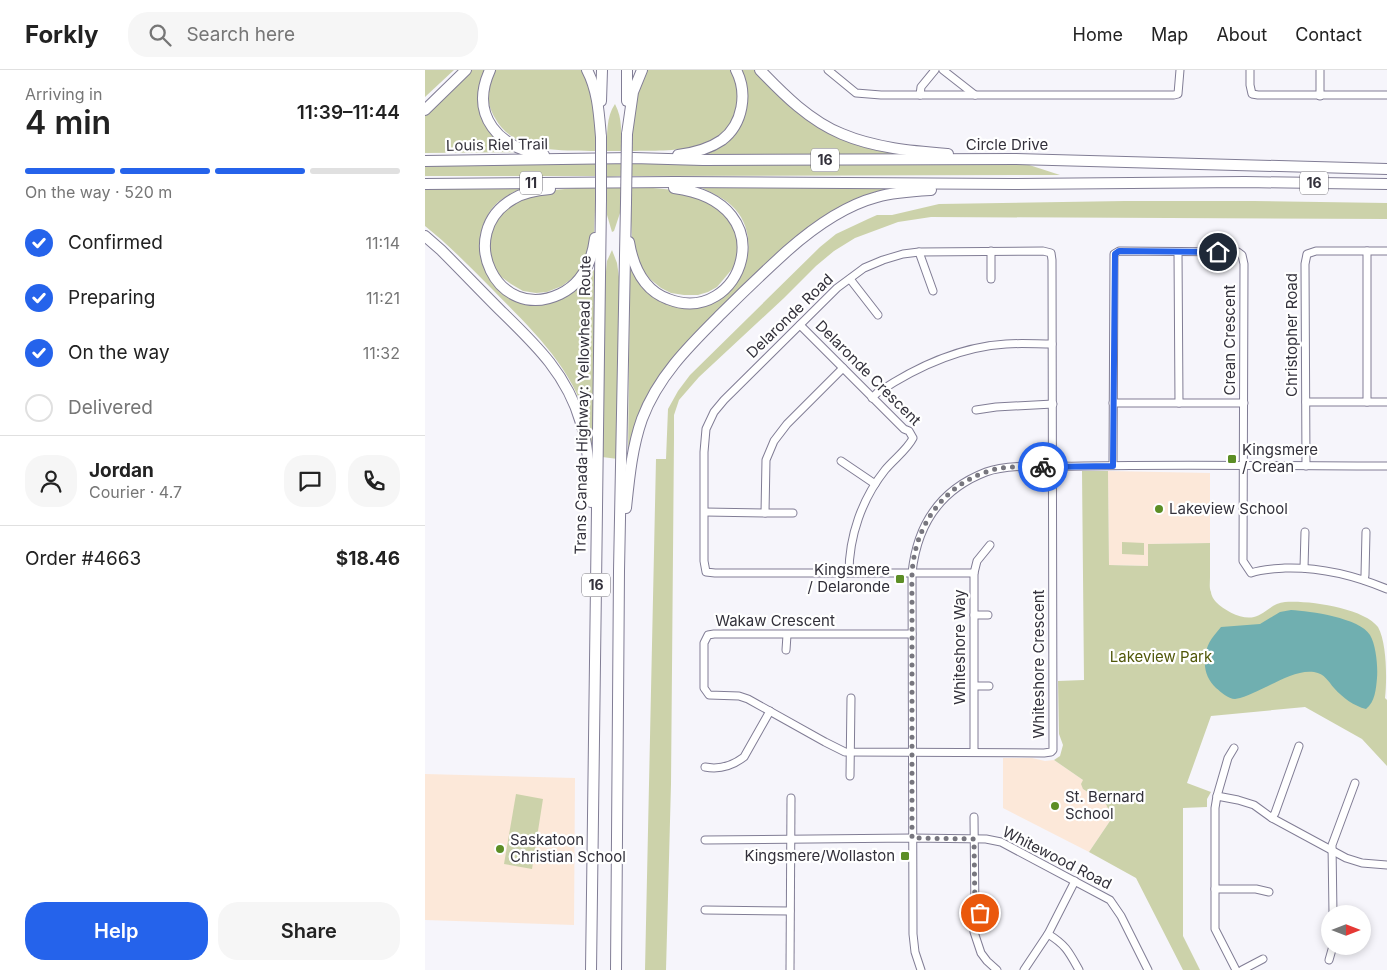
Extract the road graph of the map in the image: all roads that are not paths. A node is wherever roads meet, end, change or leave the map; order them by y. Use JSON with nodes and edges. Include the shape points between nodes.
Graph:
{"nodes":[{"id":1,"x":466,"y":70,"type":"edge"},
{"id":2,"x":491,"y":70,"type":"edge"},
{"id":3,"x":587,"y":70,"type":"edge"},
{"id":4,"x":602,"y":70,"type":"edge"},
{"id":5,"x":627,"y":70,"type":"edge"},
{"id":6,"x":642,"y":70,"type":"edge"},
{"id":7,"x":736,"y":70,"type":"edge"},
{"id":8,"x":760,"y":70,"type":"edge"},
{"id":9,"x":827,"y":70,"type":"edge"},
{"id":10,"x":935,"y":70,"type":"edge"},
{"id":11,"x":943,"y":70,"type":"edge"},
{"id":12,"x":1180,"y":70,"type":"edge"},
{"id":13,"x":1249,"y":70,"type":"edge"},
{"id":14,"x":1320,"y":70,"type":"edge"},
{"id":15,"x":920,"y":95,"type":"junction"},
{"id":16,"x":975,"y":95,"type":"junction"},
{"id":17,"x":1387,"y":95,"type":"edge"},
{"id":18,"x":1320,"y":96,"type":"junction"},
{"id":19,"x":425,"y":110,"type":"edge"},
{"id":20,"x":627,"y":134,"type":"junction"},
{"id":21,"x":601,"y":137,"type":"junction"},
{"id":22,"x":633,"y":158,"type":"junction"},
{"id":23,"x":570,"y":159,"type":"junction"},
{"id":24,"x":1016,"y":159,"type":"junction"},
{"id":25,"x":425,"y":161,"type":"edge"},
{"id":26,"x":1387,"y":169,"type":"edge"},
{"id":27,"x":612,"y":183,"type":"junction"},
{"id":28,"x":636,"y":183,"type":"junction"},
{"id":29,"x":425,"y":184,"type":"edge"},
{"id":30,"x":1013,"y":184,"type":"junction"},
{"id":31,"x":1387,"y":184,"type":"edge"},
{"id":32,"x":601,"y":200,"type":"junction"},
{"id":33,"x":625,"y":203,"type":"junction"},
{"id":34,"x":425,"y":236,"type":"edge"},
{"id":35,"x":991,"y":251,"type":"junction"},
{"id":36,"x":1367,"y":251,"type":"junction"},
{"id":37,"x":1387,"y":251,"type":"edge"},
{"id":38,"x":919,"y":252,"type":"junction"},
{"id":39,"x":1178,"y":252,"type":"junction"},
{"id":40,"x":850,"y":279,"type":"junction"},
{"id":41,"x":991,"y":279,"type":"dead end"},
{"id":42,"x":933,"y":291,"type":"dead end"},
{"id":43,"x":877,"y":314,"type":"dead end"},
{"id":44,"x":800,"y":325,"type":"junction"},
{"id":45,"x":1052,"y":344,"type":"junction"},
{"id":46,"x":843,"y":368,"type":"junction"},
{"id":47,"x":872,"y":398,"type":"junction"},
{"id":48,"x":1113,"y":402,"type":"junction"},
{"id":49,"x":1179,"y":402,"type":"junction"},
{"id":50,"x":1306,"y":402,"type":"junction"},
{"id":51,"x":1367,"y":402,"type":"junction"},
{"id":52,"x":1387,"y":402,"type":"edge"},
{"id":53,"x":1244,"y":403,"type":"junction"},
{"id":54,"x":1053,"y":404,"type":"junction"},
{"id":55,"x":976,"y":410,"type":"dead end"},
{"id":56,"x":841,"y":461,"type":"dead end"},
{"id":57,"x":1053,"y":466,"type":"junction"},
{"id":58,"x":1113,"y":466,"type":"junction"},
{"id":59,"x":1244,"y":466,"type":"junction"},
{"id":60,"x":1306,"y":466,"type":"junction"},
{"id":61,"x":1387,"y":466,"type":"edge"},
{"id":62,"x":875,"y":484,"type":"junction"},
{"id":63,"x":705,"y":512,"type":"junction"},
{"id":64,"x":793,"y":512,"type":"dead end"},
{"id":65,"x":765,"y":513,"type":"junction"},
{"id":66,"x":1305,"y":532,"type":"dead end"},
{"id":67,"x":1366,"y":532,"type":"dead end"},
{"id":68,"x":990,"y":545,"type":"dead end"},
{"id":69,"x":1304,"y":568,"type":"junction"},
{"id":70,"x":619,"y":571,"type":"junction"},
{"id":71,"x":849,"y":573,"type":"junction"},
{"id":72,"x":912,"y":573,"type":"junction"},
{"id":73,"x":974,"y":573,"type":"junction"},
{"id":74,"x":596,"y":575,"type":"junction"},
{"id":75,"x":1364,"y":580,"type":"junction"},
{"id":76,"x":1387,"y":589,"type":"edge"},
{"id":77,"x":974,"y":615,"type":"junction"},
{"id":78,"x":988,"y":615,"type":"dead end"},
{"id":79,"x":912,"y":634,"type":"junction"},
{"id":80,"x":787,"y":635,"type":"junction"},
{"id":81,"x":786,"y":650,"type":"dead end"},
{"id":82,"x":975,"y":686,"type":"junction"},
{"id":83,"x":989,"y":686,"type":"dead end"},
{"id":84,"x":851,"y":698,"type":"dead end"},
{"id":85,"x":770,"y":711,"type":"junction"},
{"id":86,"x":1299,"y":746,"type":"dead end"},
{"id":87,"x":1234,"y":748,"type":"dead end"},
{"id":88,"x":850,"y":752,"type":"junction"},
{"id":89,"x":912,"y":752,"type":"junction"},
{"id":90,"x":974,"y":752,"type":"junction"},
{"id":91,"x":705,"y":768,"type":"dead end"},
{"id":92,"x":850,"y":776,"type":"dead end"},
{"id":93,"x":1355,"y":783,"type":"dead end"},
{"id":94,"x":1217,"y":796,"type":"junction"},
{"id":95,"x":791,"y":798,"type":"dead end"},
{"id":96,"x":974,"y":817,"type":"dead end"},
{"id":97,"x":1272,"y":818,"type":"junction"},
{"id":98,"x":912,"y":838,"type":"junction"},
{"id":99,"x":791,"y":839,"type":"junction"},
{"id":100,"x":974,"y":839,"type":"junction"},
{"id":101,"x":705,"y":840,"type":"dead end"},
{"id":102,"x":1331,"y":851,"type":"junction"},
{"id":103,"x":1387,"y":865,"type":"edge"},
{"id":104,"x":1075,"y":881,"type":"junction"},
{"id":105,"x":1215,"y":889,"type":"junction"},
{"id":106,"x":1269,"y":892,"type":"dead end"},
{"id":107,"x":1333,"y":905,"type":"edge"},
{"id":108,"x":705,"y":910,"type":"dead end"},
{"id":109,"x":790,"y":911,"type":"junction"},
{"id":110,"x":987,"y":913,"type":"dead end"},
{"id":111,"x":975,"y":914,"type":"junction"},
{"id":112,"x":1048,"y":934,"type":"junction"},
{"id":113,"x":1330,"y":955,"type":"edge"},
{"id":114,"x":1263,"y":959,"type":"dead end"},
{"id":115,"x":1329,"y":960,"type":"dead end"},
{"id":116,"x":591,"y":970,"type":"edge"},
{"id":117,"x":616,"y":970,"type":"edge"},
{"id":118,"x":790,"y":970,"type":"edge"},
{"id":119,"x":921,"y":970,"type":"edge"},
{"id":120,"x":997,"y":970,"type":"edge"},
{"id":121,"x":1024,"y":970,"type":"edge"},
{"id":122,"x":1079,"y":970,"type":"edge"},
{"id":123,"x":1148,"y":970,"type":"edge"},
{"id":124,"x":1236,"y":970,"type":"edge"},
{"id":125,"x":1243,"y":970,"type":"edge"}],
"edges":[{"from":1,"to":19,"type":"highway"},
{"from":2,"to":23,"type":"highway","via":[[483,101],[488,119],[498,134],[521,149]]},
{"from":3,"to":21,"type":"highway","via":[[597,99]]},
{"from":4,"to":21,"type":"highway","number":"16"},
{"from":5,"to":20,"type":"highway","number":"16"},
{"from":6,"to":20,"type":"highway","via":[[633,92]]},
{"from":7,"to":22,"type":"highway","via":[[743,92],[741,111],[734,127],[722,140],[687,154]]},
{"from":8,"to":24,"type":"highway","via":[[807,114],[842,134],[903,149]]},
{"from":9,"to":15,"type":"street","via":[[855,93]]},
{"from":10,"to":15,"type":"street","via":[[921,87]]},
{"from":11,"to":16,"type":"street"},
{"from":12,"to":16,"type":"street","via":[[1179,90],[1174,95]]},
{"from":13,"to":18,"type":"street","via":[[1252,94]]},
{"from":14,"to":18,"type":"street"},
{"from":15,"to":16,"type":"street"},
{"from":17,"to":18,"type":"street"},
{"from":20,"to":33,"type":"highway","number":"16","bridge":true},
{"from":21,"to":32,"type":"highway","number":"16","bridge":true},
{"from":22,"to":23,"type":"highway","name":"Circle Drive","number":"16"},
{"from":22,"to":24,"type":"highway","name":"Circle Drive","number":"16"},
{"from":23,"to":25,"type":"highway","name":"Louis Riel Trail","number":"11"},
{"from":24,"to":26,"type":"highway","name":"Circle Drive","number":"16"},
{"from":27,"to":28,"type":"highway","number":"11"},
{"from":27,"to":29,"type":"highway","number":"11"},
{"from":27,"to":32,"type":"highway","via":[[537,190],[505,205],[492,218],[486,236],[487,263],[494,278],[505,290],[527,299],[552,298],[567,290],[586,271],[590,262]]},
{"from":28,"to":30,"type":"highway","number":"16"},
{"from":28,"to":33,"type":"highway","via":[[692,191],[712,198],[727,209],[741,232],[743,252],[730,283],[723,291],[703,302],[670,300],[651,290],[639,274],[631,254]]},
{"from":30,"to":31,"type":"highway","number":"16"},
{"from":30,"to":70,"type":"highway","via":[[903,192],[855,205],[804,236],[718,317],[676,360],[652,396],[642,419],[631,474]]},
{"from":32,"to":74,"type":"highway","name":"Trans Canada Highway: Yellowhead Route","number":"16"},
{"from":33,"to":70,"type":"highway","number":"16"},
{"from":34,"to":74,"type":"highway","via":[[532,342],[570,393],[581,421],[588,455]]},
{"from":35,"to":38,"type":"street","name":"Delaronde Road"},
{"from":35,"to":41,"type":"street"},
{"from":35,"to":45,"type":"street","name":"Delaronde Road","via":[[1051,253]]},
{"from":36,"to":37,"type":"street","name":"Christopher Road"},
{"from":36,"to":50,"type":"street","name":"Christopher Road","via":[[1316,251],[1307,254]]},
{"from":36,"to":51,"type":"street"},
{"from":38,"to":40,"type":"street","name":"Delaronde Road","via":[[883,260],[864,268]]},
{"from":38,"to":42,"type":"street"},
{"from":39,"to":48,"type":"street","name":"Crean Crescent","via":[[1119,251],[1115,254]]},
{"from":39,"to":49,"type":"street"},
{"from":39,"to":53,"type":"street","name":"Crean Crescent","via":[[1234,252],[1242,255]]},
{"from":40,"to":43,"type":"street"},
{"from":40,"to":44,"type":"street","name":"Delaronde Road"},
{"from":44,"to":46,"type":"street","name":"Delaronde Crescent"},
{"from":44,"to":63,"type":"street","name":"Delaronde Road","via":[[714,412],[706,430],[704,452]]},
{"from":45,"to":47,"type":"street","via":[[1005,344],[954,353],[910,372]]},
{"from":45,"to":54,"type":"street","name":"Delaronde Road"},
{"from":46,"to":47,"type":"street","name":"Delaronde Crescent"},
{"from":46,"to":65,"type":"street","via":[[774,441],[766,460]]},
{"from":47,"to":62,"type":"street","name":"Delaronde Crescent","via":[[913,438]]},
{"from":48,"to":49,"type":"street"},
{"from":48,"to":58,"type":"street","name":"Crean Crescent"},
{"from":49,"to":53,"type":"street"},
{"from":50,"to":51,"type":"street"},
{"from":50,"to":60,"type":"street","name":"Christopher Road"},
{"from":51,"to":52,"type":"street"},
{"from":53,"to":59,"type":"street","name":"Crean Crescent"},
{"from":54,"to":55,"type":"street"},
{"from":54,"to":57,"type":"street","name":"Delaronde Road"},
{"from":56,"to":62,"type":"street"},
{"from":57,"to":58,"type":"street"},
{"from":57,"to":72,"type":"street","via":[[1009,467],[987,472],[963,483],[935,508],[921,531]]},
{"from":57,"to":90,"type":"street","name":"Whiteshore Crescent","via":[[1053,750],[1048,753]]},
{"from":58,"to":59,"type":"street"},
{"from":59,"to":60,"type":"street"},
{"from":59,"to":69,"type":"street","name":"Crean Crescent","via":[[1243,561],[1251,573],[1262,569]]},
{"from":60,"to":61,"type":"street"},
{"from":62,"to":71,"type":"street","name":"Delaronde Crescent","via":[[855,530]]},
{"from":63,"to":65,"type":"street"},
{"from":63,"to":71,"type":"street","name":"Delaronde Road","via":[[706,572]]},
{"from":64,"to":65,"type":"street"},
{"from":66,"to":69,"type":"street"},
{"from":67,"to":75,"type":"street"},
{"from":68,"to":73,"type":"street","via":[[977,560]]},
{"from":69,"to":75,"type":"street"},
{"from":70,"to":117,"type":"highway","number":"16"},
{"from":71,"to":72,"type":"street","name":"Delaronde Road"},
{"from":72,"to":73,"type":"street","name":"Whiteshore Way"},
{"from":72,"to":79,"type":"street"},
{"from":73,"to":77,"type":"street","name":"Whiteshore Way"},
{"from":74,"to":116,"type":"highway","name":"Trans Canada Highway: Yellowhead Route","number":"16"},
{"from":75,"to":76,"type":"street"},
{"from":77,"to":78,"type":"street"},
{"from":77,"to":82,"type":"street","name":"Whiteshore Way"},
{"from":79,"to":80,"type":"street","name":"Wakaw Crescent"},
{"from":79,"to":89,"type":"street"},
{"from":80,"to":81,"type":"street"},
{"from":80,"to":85,"type":"street","name":"Wakaw Crescent","via":[[714,634],[708,635],[704,643],[704,688],[709,695],[739,696]]},
{"from":82,"to":83,"type":"street"},
{"from":82,"to":90,"type":"street","name":"Whiteshore Way"},
{"from":84,"to":88,"type":"street"},
{"from":85,"to":88,"type":"street","name":"Wakaw Crescent","via":[[838,750]]},
{"from":85,"to":91,"type":"street","via":[[744,757],[723,767]]},
{"from":86,"to":97,"type":"street"},
{"from":87,"to":94,"type":"street"},
{"from":88,"to":89,"type":"street","name":"Wakaw Crescent"},
{"from":88,"to":92,"type":"street"},
{"from":89,"to":90,"type":"street","name":"Whiteshore Crescent"},
{"from":89,"to":98,"type":"street"},
{"from":93,"to":102,"type":"street"},
{"from":94,"to":97,"type":"street","via":[[1254,806]]},
{"from":94,"to":105,"type":"street"},
{"from":95,"to":99,"type":"street"},
{"from":96,"to":100,"type":"street"},
{"from":97,"to":102,"type":"street"},
{"from":98,"to":99,"type":"street","name":"Whitewood Road"},
{"from":98,"to":100,"type":"street","name":"Whitewood Road"},
{"from":98,"to":119,"type":"street","via":[[913,934]]},
{"from":99,"to":101,"type":"street","name":"Whitewood Road"},
{"from":99,"to":109,"type":"street"},
{"from":100,"to":104,"type":"street","name":"Whitewood Road","via":[[1001,842]]},
{"from":100,"to":111,"type":"street"},
{"from":102,"to":103,"type":"street","via":[[1362,863]]},
{"from":102,"to":107,"type":"street"},
{"from":104,"to":112,"type":"street"},
{"from":104,"to":123,"type":"street","name":"Whitewood Road","via":[[1110,900]]},
{"from":105,"to":106,"type":"street"},
{"from":105,"to":124,"type":"street","via":[[1215,929]]},
{"from":108,"to":109,"type":"street"},
{"from":109,"to":118,"type":"street"},
{"from":110,"to":111,"type":"street"},
{"from":111,"to":120,"type":"street","via":[[977,943],[981,953]]},
{"from":112,"to":121,"type":"street"},
{"from":112,"to":122,"type":"street","via":[[1070,952]]},
{"from":113,"to":115,"type":"street"},
{"from":114,"to":125,"type":"street"}]}
